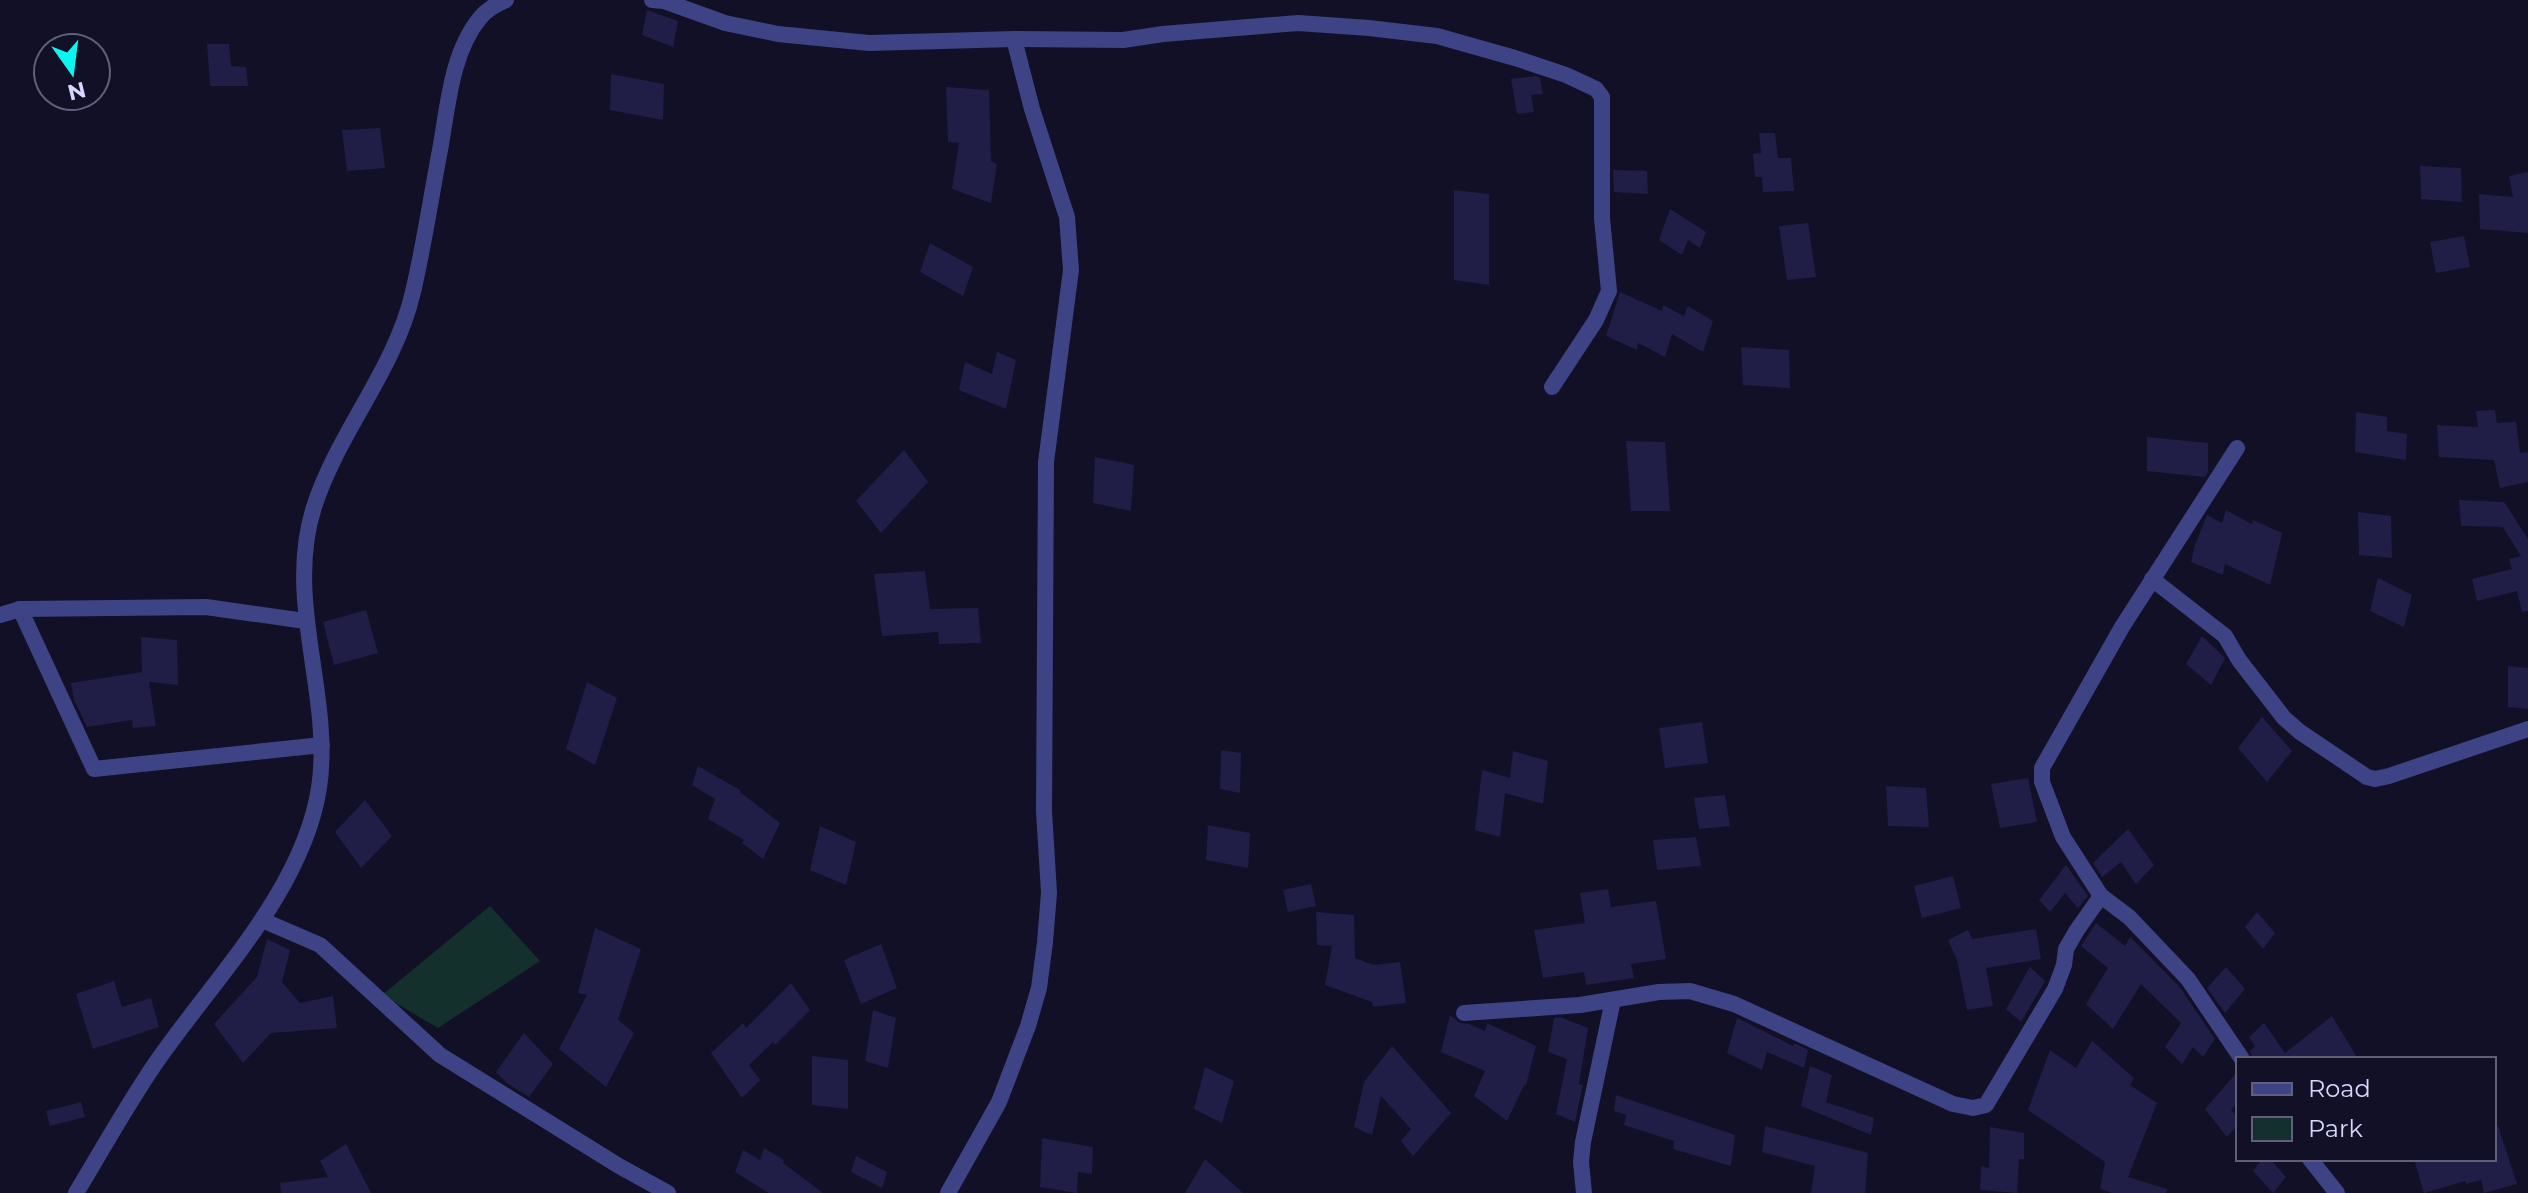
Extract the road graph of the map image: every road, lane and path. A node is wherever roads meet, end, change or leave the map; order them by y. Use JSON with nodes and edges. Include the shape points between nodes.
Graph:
{"nodes":[{"id":1,"x":506,"y":0,"type":"edge"},
{"id":2,"x":652,"y":0,"type":"edge"},
{"id":3,"x":1014,"y":39,"type":"junction"},
{"id":4,"x":1552,"y":387,"type":"dead end"},
{"id":5,"x":2237,"y":448,"type":"dead end"},
{"id":6,"x":2152,"y":579,"type":"junction"},
{"id":7,"x":20,"y":609,"type":"junction"},
{"id":8,"x":0,"y":615,"type":"edge"},
{"id":9,"x":305,"y":621,"type":"junction"},
{"id":10,"x":2528,"y":729,"type":"edge"},
{"id":11,"x":322,"y":745,"type":"junction"},
{"id":12,"x":2101,"y":896,"type":"junction"},
{"id":13,"x":262,"y":920,"type":"junction"},
{"id":14,"x":1613,"y":1000,"type":"junction"},
{"id":15,"x":1464,"y":1013,"type":"dead end"},
{"id":16,"x":2241,"y":1057,"type":"edge"},
{"id":17,"x":2312,"y":1161,"type":"edge"},
{"id":18,"x":76,"y":1193,"type":"edge"},
{"id":19,"x":668,"y":1193,"type":"edge"},
{"id":20,"x":948,"y":1193,"type":"edge"},
{"id":21,"x":1584,"y":1193,"type":"edge"},
{"id":22,"x":2337,"y":1193,"type":"edge"}],
"edges":[{"from":1,"to":9,"type":"street","via":[[478,20],[468,38],[453,80],[412,297],[385,365],[313,508],[304,558]]},
{"from":2,"to":3,"type":"street","via":[[725,23],[823,40]]},
{"from":3,"to":4,"type":"street","via":[[1123,40],[1298,23],[1369,28],[1437,36],[1596,89],[1603,109],[1602,218],[1609,291]]},
{"from":3,"to":20,"type":"street","via":[[1067,217],[1070,257],[1046,462],[1044,811],[1049,893],[1039,988],[1028,1026],[999,1102]]},
{"from":5,"to":6,"type":"street"},
{"from":6,"to":10,"type":"street","via":[[2225,636],[2284,718],[2367,777],[2389,776]]},
{"from":6,"to":12,"type":"street","via":[[2042,768],[2042,782],[2063,837]]},
{"from":7,"to":8,"type":"street"},
{"from":7,"to":9,"type":"street","via":[[206,607]]},
{"from":7,"to":11,"type":"street","via":[[94,769]]},
{"from":9,"to":11,"type":"street"},
{"from":11,"to":13,"type":"street","via":[[318,791],[301,848]]},
{"from":12,"to":14,"type":"street","via":[[2066,949],[2055,989],[1986,1105],[1973,1108],[1953,1104],[1734,1004],[1690,991]]},
{"from":12,"to":16,"type":"street","via":[[2129,917],[2188,979]]},
{"from":13,"to":18,"type":"street","via":[[155,1064]]},
{"from":13,"to":19,"type":"street","via":[[320,945],[440,1055]]},
{"from":14,"to":15,"type":"street"},
{"from":14,"to":21,"type":"street","via":[[1583,1142]]},
{"from":17,"to":22,"type":"street"}]}
